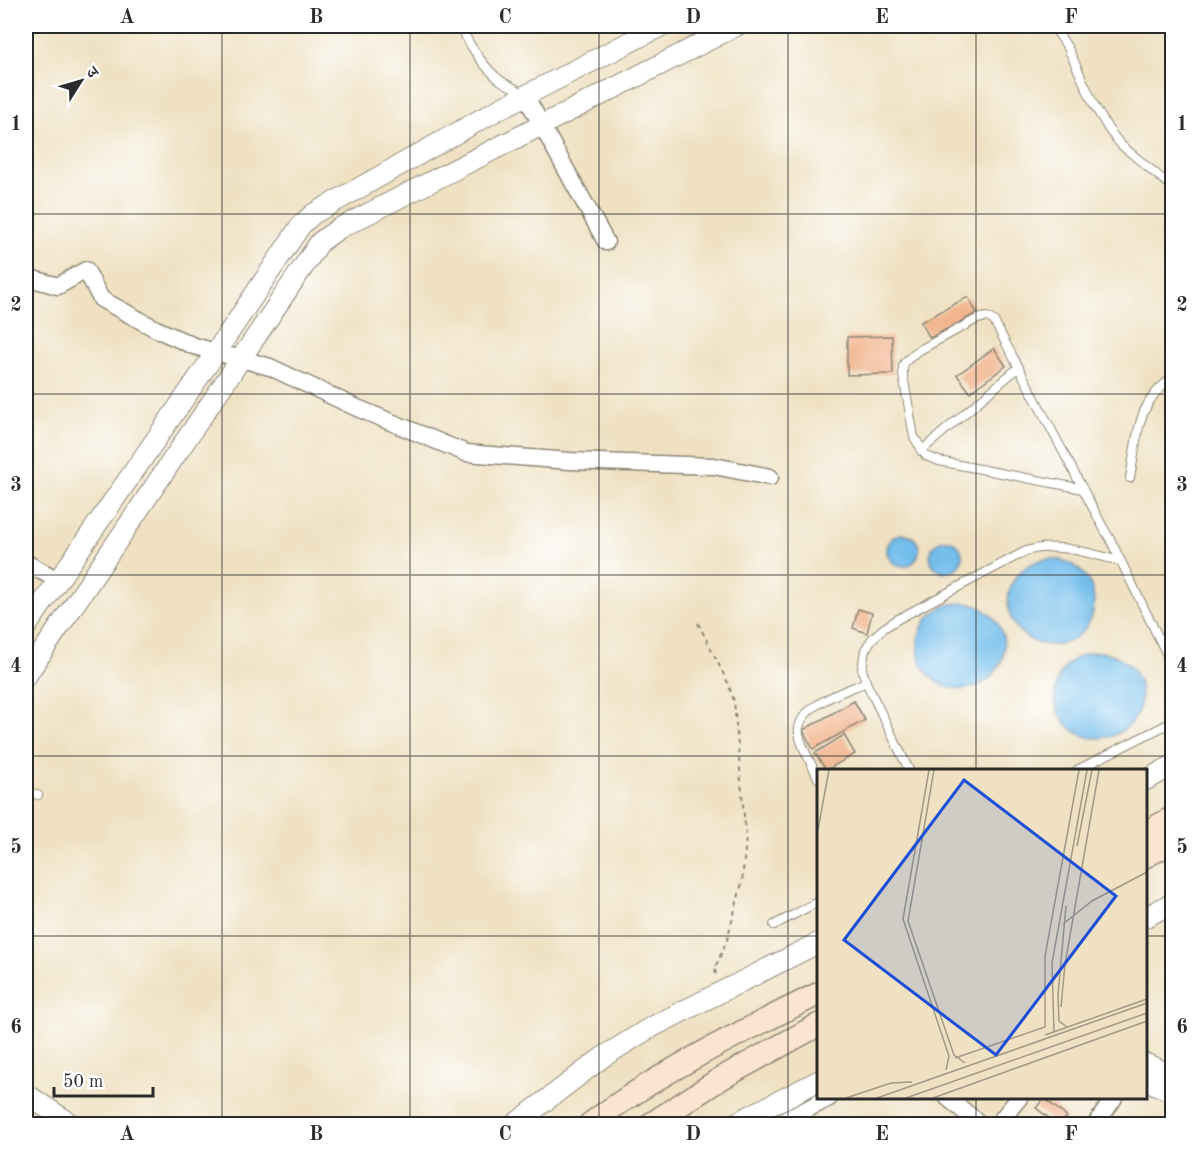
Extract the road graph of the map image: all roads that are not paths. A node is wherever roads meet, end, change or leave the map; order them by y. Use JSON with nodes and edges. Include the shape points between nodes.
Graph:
{"nodes":[{"id":1,"x":460,"y":26,"type":"edge"},
{"id":2,"x":661,"y":26,"type":"edge"},
{"id":3,"x":736,"y":26,"type":"edge"},
{"id":4,"x":1053,"y":26,"type":"edge"},
{"id":5,"x":525,"y":95,"type":"junction"},
{"id":6,"x":543,"y":124,"type":"junction"},
{"id":7,"x":1173,"y":188,"type":"edge"},
{"id":8,"x":606,"y":242,"type":"dead end"},
{"id":9,"x":26,"y":277,"type":"edge"},
{"id":10,"x":240,"y":358,"type":"junction"},
{"id":11,"x":208,"y":363,"type":"junction"},
{"id":12,"x":1018,"y":367,"type":"junction"},
{"id":13,"x":1173,"y":378,"type":"edge"},
{"id":14,"x":921,"y":451,"type":"junction"},
{"id":15,"x":770,"y":477,"type":"dead end"},
{"id":16,"x":1130,"y":478,"type":"dead end"},
{"id":17,"x":1083,"y":489,"type":"junction"},
{"id":18,"x":1120,"y":561,"type":"junction"},
{"id":19,"x":26,"y":563,"type":"edge"},
{"id":20,"x":58,"y":580,"type":"junction"},
{"id":21,"x":26,"y":627,"type":"edge"},
{"id":22,"x":1173,"y":665,"type":"edge"},
{"id":23,"x":26,"y":676,"type":"edge"},
{"id":24,"x":866,"y":682,"type":"junction"},
{"id":25,"x":1173,"y":722,"type":"edge"},
{"id":26,"x":1173,"y":766,"type":"edge"},
{"id":27,"x":908,"y":769,"type":"edge"},
{"id":28,"x":1081,"y":769,"type":"edge"},
{"id":29,"x":817,"y":774,"type":"edge"},
{"id":30,"x":1147,"y":779,"type":"edge"},
{"id":31,"x":26,"y":792,"type":"edge"},
{"id":32,"x":38,"y":795,"type":"dead end"},
{"id":33,"x":1173,"y":818,"type":"edge"},
{"id":34,"x":1147,"y":831,"type":"edge"},
{"id":35,"x":1173,"y":842,"type":"edge"},
{"id":36,"x":1147,"y":855,"type":"edge"},
{"id":37,"x":817,"y":903,"type":"edge"},
{"id":38,"x":1173,"y":903,"type":"edge"},
{"id":39,"x":1147,"y":916,"type":"edge"},
{"id":40,"x":774,"y":925,"type":"dead end"},
{"id":41,"x":817,"y":944,"type":"edge"},
{"id":42,"x":817,"y":995,"type":"edge"},
{"id":43,"x":817,"y":1026,"type":"edge"},
{"id":44,"x":1147,"y":1064,"type":"edge"},
{"id":45,"x":1173,"y":1075,"type":"edge"},
{"id":46,"x":1147,"y":1080,"type":"edge"},
{"id":47,"x":817,"y":1082,"type":"edge"},
{"id":48,"x":1172,"y":1091,"type":"edge"},
{"id":49,"x":26,"y":1094,"type":"edge"},
{"id":50,"x":827,"y":1099,"type":"edge"},
{"id":51,"x":949,"y":1099,"type":"edge"},
{"id":52,"x":1018,"y":1099,"type":"edge"},
{"id":53,"x":1113,"y":1099,"type":"edge"},
{"id":54,"x":622,"y":1102,"type":"junction"},
{"id":55,"x":737,"y":1124,"type":"edge"},
{"id":56,"x":70,"y":1125,"type":"edge"},
{"id":57,"x":514,"y":1125,"type":"edge"},
{"id":58,"x":590,"y":1125,"type":"edge"},
{"id":59,"x":638,"y":1125,"type":"edge"},
{"id":60,"x":651,"y":1125,"type":"edge"},
{"id":61,"x":778,"y":1125,"type":"edge"},
{"id":62,"x":980,"y":1125,"type":"edge"},
{"id":63,"x":998,"y":1125,"type":"edge"},
{"id":64,"x":1096,"y":1125,"type":"edge"}],
"edges":[{"from":1,"to":5,"type":"lane","via":[[489,70]]},
{"from":2,"to":5,"type":"street"},
{"from":3,"to":6,"type":"street"},
{"from":4,"to":7,"type":"lane","via":[[1109,130],[1121,145]]},
{"from":5,"to":6,"type":"street"},
{"from":5,"to":11,"type":"street","via":[[314,214],[291,238]]},
{"from":6,"to":8,"type":"street"},
{"from":6,"to":10,"type":"street","via":[[328,235],[312,251]]},
{"from":9,"to":11,"type":"street","via":[[58,286],[86,270],[100,299],[194,346]]},
{"from":10,"to":11,"type":"street"},
{"from":10,"to":15,"type":"street","via":[[270,367],[466,453],[714,466]]},
{"from":10,"to":23,"type":"street"},
{"from":11,"to":20,"type":"street"},
{"from":12,"to":14,"type":"lane"},
{"from":12,"to":14,"type":"lane","via":[[994,321],[987,316],[908,358],[903,375],[914,438]]},
{"from":12,"to":17,"type":"lane"},
{"from":13,"to":16,"type":"lane","via":[[1147,402],[1139,423]]},
{"from":14,"to":17,"type":"lane","via":[[939,461]]},
{"from":17,"to":18,"type":"lane"},
{"from":18,"to":22,"type":"lane"},
{"from":18,"to":24,"type":"lane","via":[[1052,546],[1026,551],[884,628],[865,650],[862,669]]},
{"from":19,"to":20,"type":"street"},
{"from":20,"to":21,"type":"street"},
{"from":24,"to":27,"type":"lane"},
{"from":24,"to":29,"type":"lane","via":[[815,706],[802,719],[800,736]]},
{"from":25,"to":28,"type":"lane"},
{"from":26,"to":30,"type":"street"},
{"from":31,"to":32,"type":"lane"},
{"from":33,"to":34,"type":"main road"},
{"from":35,"to":36,"type":"main road"},
{"from":37,"to":40,"type":"lane"},
{"from":38,"to":39,"type":"street"},
{"from":41,"to":57,"type":"street","via":[[648,1029]]},
{"from":42,"to":54,"type":"main road","via":[[751,1027]]},
{"from":43,"to":60,"type":"main road","via":[[720,1079]]},
{"from":44,"to":45,"type":"street"},
{"from":46,"to":48,"type":"street"},
{"from":47,"to":55,"type":"street"},
{"from":49,"to":56,"type":"street"},
{"from":50,"to":61,"type":"street"},
{"from":51,"to":62,"type":"street"},
{"from":52,"to":63,"type":"street"},
{"from":53,"to":64,"type":"street"},
{"from":54,"to":58,"type":"main road"},
{"from":54,"to":59,"type":"main road"}]}
